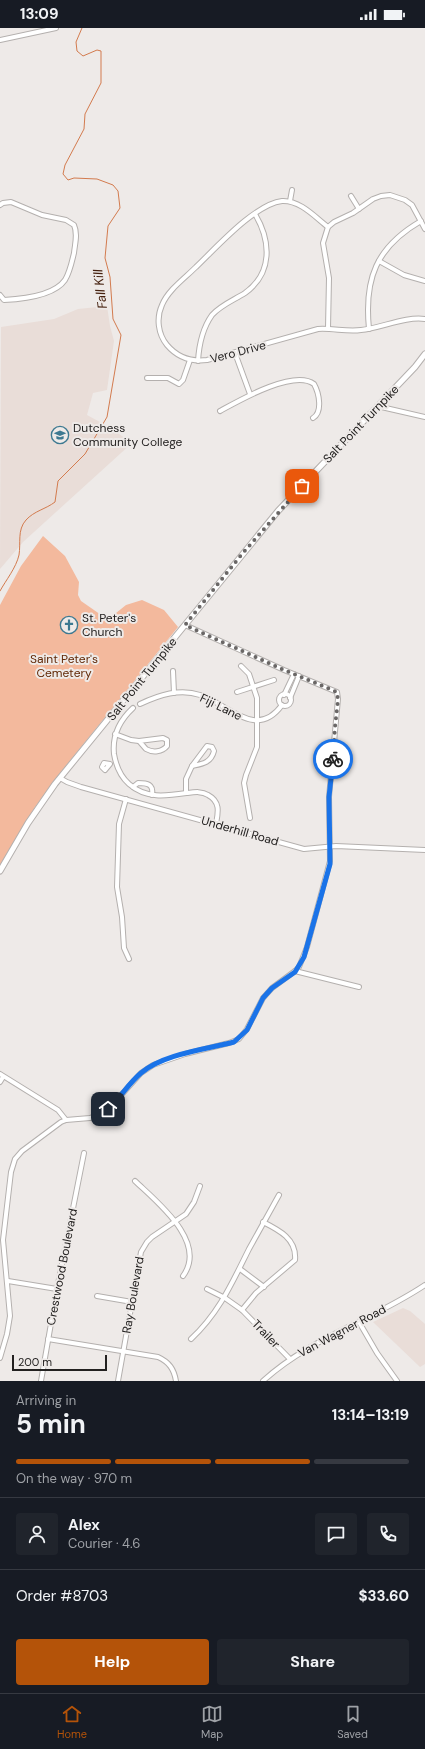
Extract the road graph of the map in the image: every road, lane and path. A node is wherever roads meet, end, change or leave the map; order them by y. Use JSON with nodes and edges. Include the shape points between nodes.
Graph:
{"nodes":[{"id":1,"x":56,"y":28,"type":"edge"},
{"id":2,"x":0,"y":40,"type":"edge"},
{"id":3,"x":292,"y":190,"type":"dead end"},
{"id":4,"x":351,"y":196,"type":"dead end"},
{"id":5,"x":290,"y":202,"type":"junction"},
{"id":6,"x":0,"y":206,"type":"edge"},
{"id":7,"x":359,"y":209,"type":"junction"},
{"id":8,"x":255,"y":214,"type":"junction"},
{"id":9,"x":421,"y":221,"type":"junction"},
{"id":10,"x":328,"y":227,"type":"junction"},
{"id":11,"x":425,"y":229,"type":"edge"},
{"id":12,"x":379,"y":261,"type":"junction"},
{"id":13,"x":425,"y":281,"type":"edge"},
{"id":14,"x":0,"y":295,"type":"edge"},
{"id":15,"x":425,"y":319,"type":"edge"},
{"id":16,"x":328,"y":328,"type":"junction"},
{"id":17,"x":369,"y":330,"type":"junction"},
{"id":18,"x":235,"y":353,"type":"junction"},
{"id":19,"x":425,"y":354,"type":"edge"},
{"id":20,"x":190,"y":360,"type":"junction"},
{"id":21,"x":198,"y":361,"type":"junction"},
{"id":22,"x":147,"y":378,"type":"dead end"},
{"id":23,"x":250,"y":394,"type":"junction"},
{"id":24,"x":377,"y":406,"type":"junction"},
{"id":25,"x":220,"y":411,"type":"dead end"},
{"id":26,"x":425,"y":417,"type":"edge"},
{"id":27,"x":313,"y":418,"type":"dead end"},
{"id":28,"x":185,"y":625,"type":"junction"},
{"id":29,"x":241,"y":666,"type":"dead end"},
{"id":30,"x":173,"y":671,"type":"dead end"},
{"id":31,"x":294,"y":674,"type":"junction"},
{"id":32,"x":299,"y":676,"type":"junction"},
{"id":33,"x":274,"y":680,"type":"dead end"},
{"id":34,"x":289,"y":685,"type":"junction"},
{"id":35,"x":254,"y":687,"type":"junction"},
{"id":36,"x":294,"y":688,"type":"junction"},
{"id":37,"x":237,"y":692,"type":"dead end"},
{"id":38,"x":174,"y":693,"type":"junction"},
{"id":39,"x":284,"y":695,"type":"junction"},
{"id":40,"x":290,"y":698,"type":"junction"},
{"id":41,"x":140,"y":704,"type":"dead end"},
{"id":42,"x":282,"y":705,"type":"junction"},
{"id":43,"x":133,"y":708,"type":"dead end"},
{"id":44,"x":257,"y":721,"type":"junction"},
{"id":45,"x":115,"y":734,"type":"junction"},
{"id":46,"x":139,"y":741,"type":"junction"},
{"id":47,"x":116,"y":763,"type":"junction"},
{"id":48,"x":110,"y":764,"type":"dead end"},
{"id":49,"x":192,"y":766,"type":"junction"},
{"id":50,"x":60,"y":778,"type":"junction"},
{"id":51,"x":133,"y":787,"type":"junction"},
{"id":52,"x":186,"y":793,"type":"junction"},
{"id":53,"x":152,"y":795,"type":"junction"},
{"id":54,"x":126,"y":799,"type":"junction"},
{"id":55,"x":250,"y":818,"type":"dead end"},
{"id":56,"x":216,"y":824,"type":"junction"},
{"id":57,"x":330,"y":846,"type":"junction"},
{"id":58,"x":425,"y":850,"type":"edge"},
{"id":59,"x":0,"y":871,"type":"edge"},
{"id":60,"x":129,"y":959,"type":"dead end"},
{"id":61,"x":295,"y":972,"type":"junction"},
{"id":62,"x":359,"y":987,"type":"dead end"},
{"id":63,"x":2,"y":1076,"type":"edge"},
{"id":64,"x":0,"y":1082,"type":"edge"},
{"id":65,"x":66,"y":1120,"type":"junction"},
{"id":66,"x":84,"y":1153,"type":"dead end"},
{"id":67,"x":135,"y":1181,"type":"dead end"},
{"id":68,"x":200,"y":1186,"type":"dead end"},
{"id":69,"x":279,"y":1195,"type":"dead end"},
{"id":70,"x":176,"y":1222,"type":"junction"},
{"id":71,"x":263,"y":1222,"type":"junction"},
{"id":72,"x":240,"y":1269,"type":"junction"},
{"id":73,"x":183,"y":1276,"type":"dead end"},
{"id":74,"x":8,"y":1281,"type":"junction"},
{"id":75,"x":424,"y":1285,"type":"edge"},
{"id":76,"x":264,"y":1287,"type":"junction"},
{"id":77,"x":57,"y":1289,"type":"junction"},
{"id":78,"x":207,"y":1289,"type":"dead end"},
{"id":79,"x":97,"y":1296,"type":"dead end"},
{"id":80,"x":225,"y":1298,"type":"junction"},
{"id":81,"x":132,"y":1302,"type":"junction"},
{"id":82,"x":242,"y":1310,"type":"junction"},
{"id":83,"x":359,"y":1322,"type":"junction"},
{"id":84,"x":48,"y":1339,"type":"junction"},
{"id":85,"x":191,"y":1339,"type":"dead end"},
{"id":86,"x":123,"y":1352,"type":"junction"},
{"id":87,"x":0,"y":1358,"type":"edge"},
{"id":88,"x":290,"y":1359,"type":"junction"},
{"id":89,"x":41,"y":1381,"type":"edge"},
{"id":90,"x":118,"y":1381,"type":"edge"},
{"id":91,"x":176,"y":1381,"type":"edge"},
{"id":92,"x":263,"y":1381,"type":"edge"},
{"id":93,"x":397,"y":1381,"type":"edge"}],
"edges":[{"from":1,"to":2,"type":"street"},
{"from":3,"to":5,"type":"street"},
{"from":4,"to":7,"type":"street"},
{"from":5,"to":8,"type":"street","name":"Vero Drive","via":[[275,202]]},
{"from":5,"to":10,"type":"street","via":[[307,210]]},
{"from":6,"to":14,"type":"street","via":[[11,202],[42,215],[66,220],[74,225],[76,237],[66,279],[53,290],[4,300]]},
{"from":7,"to":9,"type":"street","via":[[381,196],[396,196],[412,204]]},
{"from":7,"to":10,"type":"street"},
{"from":8,"to":20,"type":"street","name":"Vero Drive","via":[[236,228],[172,291],[162,306],[159,322],[164,340],[175,353]]},
{"from":8,"to":21,"type":"street","via":[[267,240],[264,268],[246,292],[218,310],[207,323],[202,333]]},
{"from":9,"to":11,"type":"street"},
{"from":9,"to":12,"type":"street","via":[[396,238]]},
{"from":10,"to":16,"type":"street","via":[[323,243],[329,278]]},
{"from":12,"to":13,"type":"street","via":[[404,275]]},
{"from":12,"to":17,"type":"street","via":[[369,286]]},
{"from":15,"to":17,"type":"street","name":"Vero Drive","via":[[412,319]]},
{"from":16,"to":17,"type":"street","name":"Vero Drive"},
{"from":16,"to":18,"type":"street","name":"Vero Drive"},
{"from":18,"to":21,"type":"street","name":"Vero Drive"},
{"from":18,"to":23,"type":"street"},
{"from":19,"to":24,"type":"main road","name":"Salt Point Turnpike"},
{"from":20,"to":21,"type":"street","name":"Vero Drive"},
{"from":20,"to":22,"type":"street","via":[[179,384],[168,378]]},
{"from":23,"to":25,"type":"street"},
{"from":23,"to":27,"type":"street","via":[[277,384],[304,379],[314,384],[317,391],[319,410]]},
{"from":24,"to":26,"type":"street"},
{"from":24,"to":28,"type":"main road","name":"Salt Point Turnpike","via":[[278,511]]},
{"from":28,"to":31,"type":"street"},
{"from":28,"to":50,"type":"main road","name":"Salt Point Turnpike"},
{"from":29,"to":35,"type":"street","via":[[249,674]]},
{"from":30,"to":38,"type":"street"},
{"from":31,"to":32,"type":"street"},
{"from":31,"to":34,"type":"street"},
{"from":32,"to":36,"type":"street"},
{"from":32,"to":57,"type":"street","via":[[337,692],[338,695],[329,797]]},
{"from":33,"to":35,"type":"street"},
{"from":34,"to":36,"type":"street"},
{"from":34,"to":39,"type":"street"},
{"from":35,"to":37,"type":"street"},
{"from":35,"to":44,"type":"street","via":[[257,698]]},
{"from":36,"to":40,"type":"street"},
{"from":38,"to":41,"type":"street","name":"Fiji Lane","via":[[157,696]]},
{"from":38,"to":44,"type":"street","name":"Fiji Lane","via":[[200,695],[242,718]]},
{"from":39,"to":40,"type":"street"},
{"from":39,"to":42,"type":"street","via":[[279,699]]},
{"from":40,"to":42,"type":"street","via":[[289,704]]},
{"from":42,"to":44,"type":"street","via":[[278,711]]},
{"from":43,"to":45,"type":"street"},
{"from":44,"to":55,"type":"street","via":[[257,747],[244,783]]},
{"from":45,"to":46,"type":"street"},
{"from":45,"to":47,"type":"street"},
{"from":46,"to":46,"type":"street","via":[[146,749],[153,751],[163,750],[168,744],[167,740],[162,738]]},
{"from":47,"to":48,"type":"street"},
{"from":47,"to":51,"type":"street","via":[[120,773]]},
{"from":49,"to":49,"type":"street","via":[[205,748],[212,747],[214,754],[207,762]]},
{"from":49,"to":52,"type":"street","via":[[186,779]]},
{"from":50,"to":54,"type":"street","name":"Underhill Road"},
{"from":50,"to":59,"type":"main road","name":"Salt Point Turnpike","via":[[28,823]]},
{"from":51,"to":53,"type":"street"},
{"from":51,"to":53,"type":"street","via":[[138,782],[147,783]]},
{"from":52,"to":53,"type":"street"},
{"from":52,"to":56,"type":"street","via":[[203,792],[213,798],[218,806]]},
{"from":54,"to":56,"type":"street","name":"Underhill Road"},
{"from":54,"to":60,"type":"street","via":[[119,824],[117,883],[124,948]]},
{"from":56,"to":57,"type":"street","name":"Underhill Road","via":[[304,849]]},
{"from":57,"to":58,"type":"street","name":"Underhill Road"},
{"from":57,"to":61,"type":"street","via":[[330,864],[304,957]]},
{"from":61,"to":62,"type":"street"},
{"from":61,"to":65,"type":"street","via":[[272,988],[263,998],[247,1030],[239,1039],[153,1065],[141,1073],[103,1113],[90,1118]]},
{"from":63,"to":64,"type":"street"},
{"from":63,"to":65,"type":"street","via":[[58,1110]]},
{"from":65,"to":74,"type":"street","via":[[22,1151],[14,1165],[3,1236]]},
{"from":66,"to":77,"type":"street","name":"Crestwood Boulevard"},
{"from":67,"to":70,"type":"street"},
{"from":68,"to":70,"type":"street","name":"Ray Boulevard","via":[[191,1208]]},
{"from":69,"to":71,"type":"street"},
{"from":70,"to":73,"type":"street","via":[[186,1239],[190,1254],[188,1268]]},
{"from":70,"to":81,"type":"street","name":"Ray Boulevard","via":[[157,1233],[143,1246]]},
{"from":71,"to":72,"type":"street"},
{"from":71,"to":76,"type":"street","name":"Trailer","via":[[286,1236],[296,1254],[292,1264]]},
{"from":72,"to":76,"type":"street"},
{"from":72,"to":80,"type":"street"},
{"from":74,"to":77,"type":"street"},
{"from":74,"to":87,"type":"street","via":[[10,1316]]},
{"from":75,"to":83,"type":"street","name":"Van Wagner Road"},
{"from":76,"to":82,"type":"street","name":"Trailer"},
{"from":77,"to":84,"type":"street","name":"Crestwood Boulevard"},
{"from":78,"to":80,"type":"street","name":"Trailer"},
{"from":79,"to":81,"type":"street"},
{"from":80,"to":82,"type":"street","name":"Trailer"},
{"from":80,"to":85,"type":"street","via":[[215,1314]]},
{"from":81,"to":86,"type":"street","name":"Ray Boulevard"},
{"from":82,"to":88,"type":"street","name":"Trailer"},
{"from":83,"to":88,"type":"street","name":"Van Wagner Road"},
{"from":83,"to":93,"type":"street","via":[[376,1353]]},
{"from":84,"to":86,"type":"street"},
{"from":84,"to":89,"type":"street","name":"Crestwood Boulevard"},
{"from":86,"to":90,"type":"street","name":"Ray Boulevard"},
{"from":86,"to":91,"type":"street","via":[[164,1360],[174,1370]]},
{"from":88,"to":92,"type":"street","name":"Van Wagner Road"}]}
